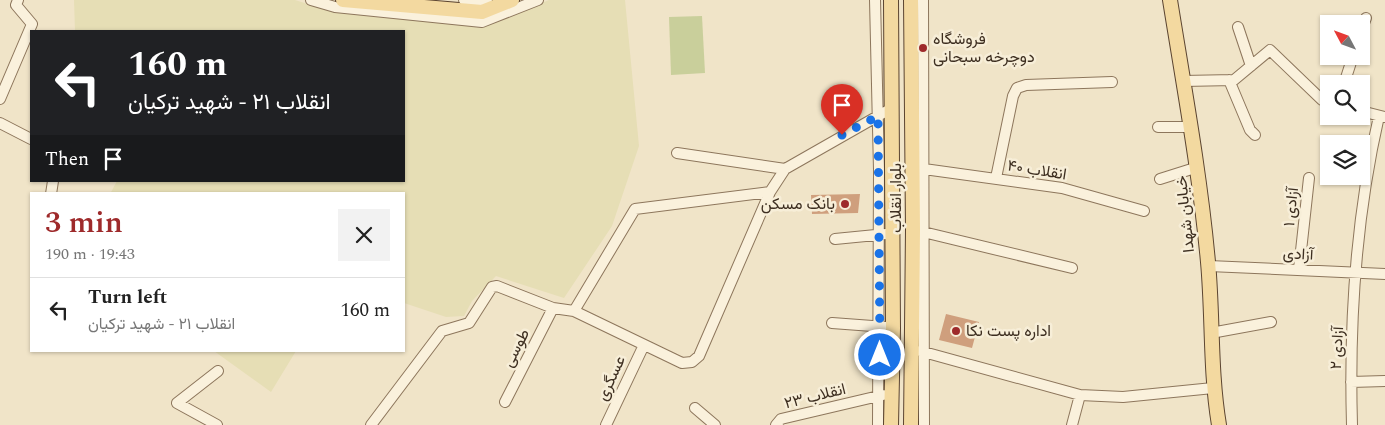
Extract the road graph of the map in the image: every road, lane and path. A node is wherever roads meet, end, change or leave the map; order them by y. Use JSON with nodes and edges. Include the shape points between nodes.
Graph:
{"nodes":[{"id":1,"x":18,"y":0,"type":"edge"},
{"id":2,"x":311,"y":0,"type":"edge"},
{"id":3,"x":343,"y":0,"type":"edge"},
{"id":4,"x":464,"y":0,"type":"edge"},
{"id":5,"x":487,"y":0,"type":"edge"},
{"id":6,"x":512,"y":0,"type":"edge"},
{"id":7,"x":538,"y":0,"type":"edge"},
{"id":8,"x":875,"y":0,"type":"edge"},
{"id":9,"x":891,"y":0,"type":"edge"},
{"id":10,"x":911,"y":0,"type":"edge"},
{"id":11,"x":923,"y":0,"type":"edge"},
{"id":12,"x":1170,"y":0,"type":"edge"},
{"id":13,"x":1238,"y":27,"type":"dead end"},
{"id":14,"x":1251,"y":66,"type":"junction"},
{"id":15,"x":1229,"y":80,"type":"junction"},
{"id":16,"x":1183,"y":81,"type":"junction"},
{"id":17,"x":1112,"y":82,"type":"dead end"},
{"id":18,"x":1320,"y":98,"type":"edge"},
{"id":19,"x":0,"y":99,"type":"edge"},
{"id":20,"x":892,"y":108,"type":"junction"},
{"id":21,"x":878,"y":116,"type":"junction"},
{"id":22,"x":1382,"y":116,"type":"edge"},
{"id":23,"x":0,"y":124,"type":"edge"},
{"id":24,"x":1191,"y":127,"type":"junction"},
{"id":25,"x":1158,"y":128,"type":"dead end"},
{"id":26,"x":1255,"y":135,"type":"dead end"},
{"id":27,"x":30,"y":139,"type":"edge"},
{"id":28,"x":677,"y":154,"type":"dead end"},
{"id":29,"x":1198,"y":167,"type":"junction"},
{"id":30,"x":785,"y":169,"type":"junction"},
{"id":31,"x":924,"y":169,"type":"junction"},
{"id":32,"x":996,"y":178,"type":"junction"},
{"id":33,"x":1309,"y":178,"type":"dead end"},
{"id":34,"x":1160,"y":179,"type":"dead end"},
{"id":35,"x":770,"y":192,"type":"junction"},
{"id":36,"x":1144,"y":211,"type":"dead end"},
{"id":37,"x":919,"y":231,"type":"junction"},
{"id":38,"x":886,"y":234,"type":"junction"},
{"id":39,"x":835,"y":239,"type":"dead end"},
{"id":40,"x":1209,"y":266,"type":"junction"},
{"id":41,"x":1072,"y":268,"type":"dead end"},
{"id":42,"x":1299,"y":268,"type":"junction"},
{"id":43,"x":1356,"y":273,"type":"junction"},
{"id":44,"x":1385,"y":274,"type":"edge"},
{"id":45,"x":554,"y":308,"type":"junction"},
{"id":46,"x":574,"y":311,"type":"junction"},
{"id":47,"x":1271,"y":322,"type":"dead end"},
{"id":48,"x":832,"y":323,"type":"dead end"},
{"id":49,"x":886,"y":327,"type":"junction"},
{"id":50,"x":1211,"y":333,"type":"junction"},
{"id":51,"x":644,"y":345,"type":"junction"},
{"id":52,"x":918,"y":350,"type":"junction"},
{"id":53,"x":218,"y":371,"type":"dead end"},
{"id":54,"x":1385,"y":381,"type":"edge"},
{"id":55,"x":1351,"y":382,"type":"junction"},
{"id":56,"x":1213,"y":388,"type":"junction"},
{"id":57,"x":885,"y":394,"type":"junction"},
{"id":58,"x":1080,"y":395,"type":"junction"},
{"id":59,"x":505,"y":402,"type":"dead end"},
{"id":60,"x":695,"y":408,"type":"dead end"},
{"id":61,"x":373,"y":424,"type":"edge"},
{"id":62,"x":217,"y":425,"type":"edge"},
{"id":63,"x":606,"y":425,"type":"edge"},
{"id":64,"x":715,"y":425,"type":"edge"},
{"id":65,"x":776,"y":425,"type":"edge"},
{"id":66,"x":878,"y":425,"type":"edge"},
{"id":67,"x":891,"y":425,"type":"edge"},
{"id":68,"x":911,"y":425,"type":"edge"},
{"id":69,"x":924,"y":425,"type":"edge"},
{"id":70,"x":1072,"y":425,"type":"edge"},
{"id":71,"x":1218,"y":425,"type":"edge"},
{"id":72,"x":1352,"y":425,"type":"edge"}],
"edges":[{"from":1,"to":19,"type":"street","via":[[16,5],[32,24]]},
{"from":2,"to":7,"type":"street","via":[[335,7],[482,22]]},
{"from":3,"to":6,"type":"main road","via":[[482,12]]},
{"from":4,"to":5,"type":"street"},
{"from":8,"to":21,"type":"street"},
{"from":9,"to":20,"type":"main road","name":"بلوار انقلاب"},
{"from":10,"to":37,"type":"main road","name":"بلوار انقلاب"},
{"from":11,"to":31,"type":"street"},
{"from":12,"to":16,"type":"main road","name":"خیابان شهدا"},
{"from":13,"to":14,"type":"street"},
{"from":14,"to":15,"type":"street","via":[[1234,80]]},
{"from":14,"to":18,"type":"street","via":[[1270,50]]},
{"from":15,"to":16,"type":"street"},
{"from":15,"to":26,"type":"street"},
{"from":16,"to":24,"type":"main road","name":"خیابان شهدا"},
{"from":17,"to":32,"type":"street","via":[[1017,88]]},
{"from":20,"to":21,"type":"street"},
{"from":20,"to":38,"type":"main road","name":"بلوار انقلاب"},
{"from":21,"to":30,"type":"street"},
{"from":21,"to":38,"type":"street"},
{"from":22,"to":43,"type":"street","name":"آزادی ۲","via":[[1366,173]]},
{"from":23,"to":27,"type":"street"},
{"from":24,"to":25,"type":"street"},
{"from":24,"to":29,"type":"main road","name":"خیابان شهدا"},
{"from":28,"to":30,"type":"street"},
{"from":29,"to":34,"type":"street"},
{"from":29,"to":40,"type":"main road","name":"خیابان شهدا"},
{"from":30,"to":35,"type":"street"},
{"from":31,"to":32,"type":"street","name":"انقلاب ۴۰"},
{"from":31,"to":37,"type":"street"},
{"from":32,"to":36,"type":"street","name":"انقلاب ۴۰","via":[[1062,188]]},
{"from":33,"to":42,"type":"street","name":"آزادی ۱"},
{"from":35,"to":46,"type":"street","via":[[635,209]]},
{"from":35,"to":51,"type":"street","via":[[699,356],[692,362],[682,363]]},
{"from":37,"to":41,"type":"street"},
{"from":37,"to":52,"type":"main road","name":"بلوار انقلاب"},
{"from":38,"to":39,"type":"street"},
{"from":38,"to":49,"type":"main road","name":"بلوار انقلاب"},
{"from":40,"to":42,"type":"street","name":"آزادی"},
{"from":40,"to":50,"type":"main road","name":"خیابان شهدا"},
{"from":42,"to":43,"type":"street","name":"آزادی"},
{"from":43,"to":44,"type":"street","name":"آزادی"},
{"from":43,"to":55,"type":"street","name":"آزادی ۲"},
{"from":45,"to":46,"type":"street"},
{"from":45,"to":59,"type":"street","name":"طوسی"},
{"from":45,"to":61,"type":"street","via":[[497,286],[492,288],[469,322],[442,331]]},
{"from":46,"to":51,"type":"street"},
{"from":47,"to":50,"type":"street"},
{"from":48,"to":49,"type":"street"},
{"from":49,"to":57,"type":"main road","name":"بلوار انقلاب"},
{"from":50,"to":56,"type":"main road","name":"خیابان شهدا"},
{"from":51,"to":63,"type":"street","name":"عسگری"},
{"from":52,"to":58,"type":"street"},
{"from":52,"to":68,"type":"main road","name":"بلوار انقلاب"},
{"from":52,"to":69,"type":"street"},
{"from":53,"to":62,"type":"street","via":[[177,403]]},
{"from":54,"to":55,"type":"street"},
{"from":55,"to":72,"type":"street","name":"آزادی ۲"},
{"from":56,"to":58,"type":"street","via":[[1123,397]]},
{"from":56,"to":71,"type":"main road","name":"خیابان شهدا"},
{"from":57,"to":65,"type":"street","name":"انقلاب ۲۳","via":[[781,419]]},
{"from":57,"to":66,"type":"street"},
{"from":57,"to":67,"type":"main road","name":"بلوار انقلاب"},
{"from":58,"to":70,"type":"street"},
{"from":60,"to":64,"type":"street"}]}
